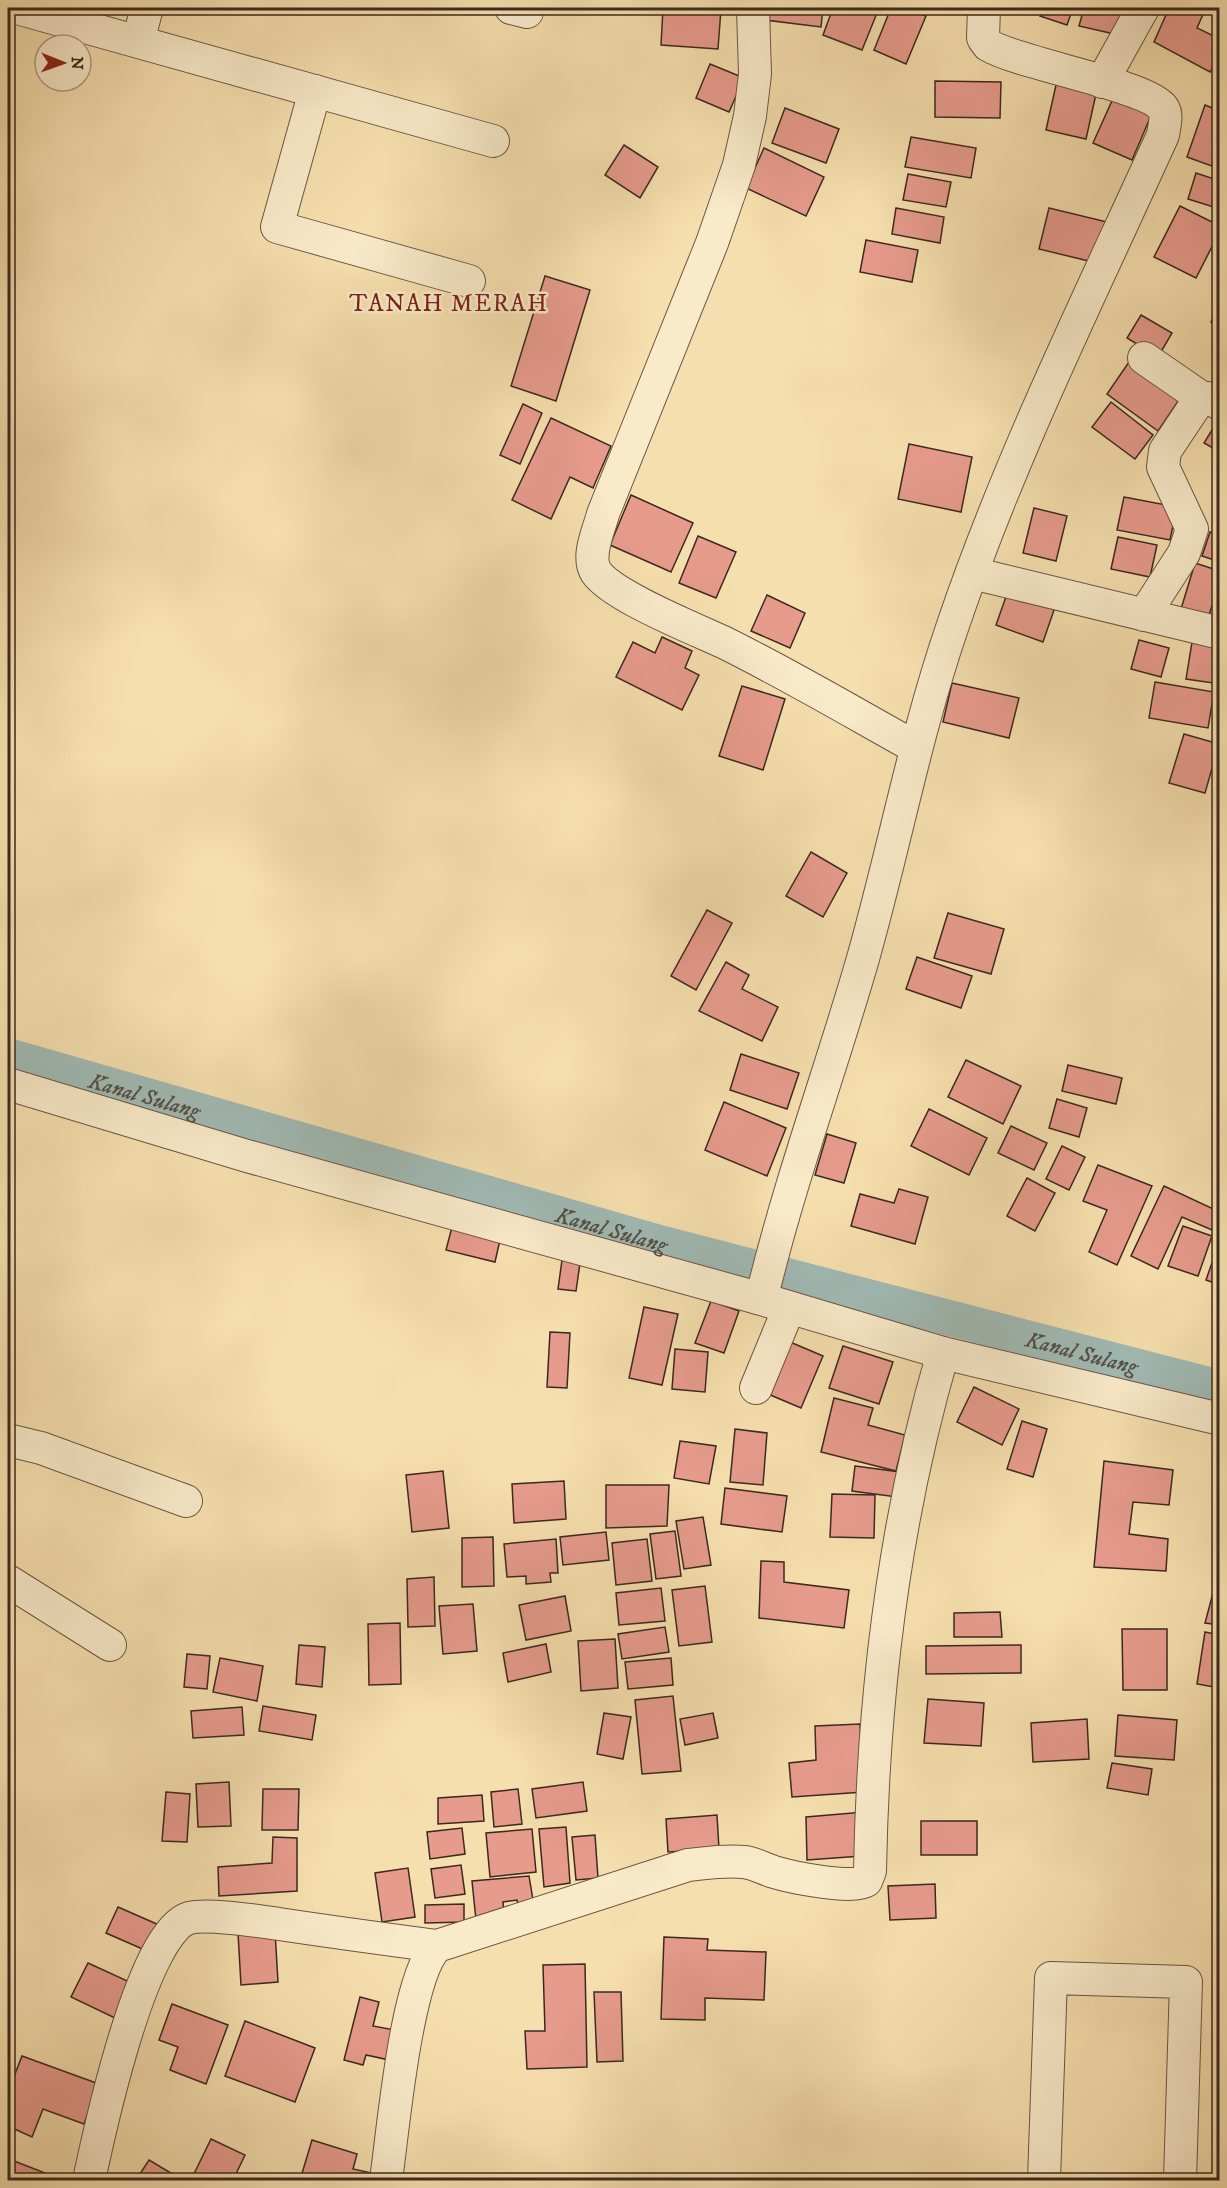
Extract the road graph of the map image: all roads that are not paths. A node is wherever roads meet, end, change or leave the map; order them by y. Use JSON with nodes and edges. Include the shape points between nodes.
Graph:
{"nodes":[{"id":1,"x":17,"y":8,"type":"edge"},
{"id":2,"x":147,"y":8,"type":"edge"},
{"id":3,"x":753,"y":8,"type":"edge"},
{"id":4,"x":984,"y":8,"type":"edge"},
{"id":5,"x":1143,"y":8,"type":"edge"},
{"id":6,"x":138,"y":41,"type":"junction"},
{"id":7,"x":1102,"y":82,"type":"junction"},
{"id":8,"x":315,"y":91,"type":"junction"},
{"id":9,"x":493,"y":141,"type":"dead end"},
{"id":10,"x":469,"y":281,"type":"dead end"},
{"id":11,"x":1143,"y":358,"type":"dead end"},
{"id":12,"x":1211,"y":401,"type":"edge"},
{"id":13,"x":972,"y":573,"type":"junction"},
{"id":14,"x":1144,"y":615,"type":"junction"},
{"id":15,"x":1220,"y":633,"type":"edge"},
{"id":16,"x":915,"y":747,"type":"junction"},
{"id":17,"x":8,"y":1084,"type":"edge"},
{"id":18,"x":761,"y":1291,"type":"junction"},
{"id":19,"x":789,"y":1308,"type":"junction"},
{"id":20,"x":943,"y":1353,"type":"junction"},
{"id":21,"x":756,"y":1388,"type":"dead end"},
{"id":22,"x":1220,"y":1419,"type":"edge"},
{"id":23,"x":8,"y":1440,"type":"edge"},
{"id":24,"x":186,"y":1501,"type":"dead end"},
{"id":25,"x":8,"y":1581,"type":"edge"},
{"id":26,"x":110,"y":1645,"type":"dead end"},
{"id":27,"x":437,"y":1947,"type":"junction"},
{"id":28,"x":89,"y":2181,"type":"edge"},
{"id":29,"x":386,"y":2181,"type":"edge"},
{"id":30,"x":1044,"y":2181,"type":"edge"},
{"id":31,"x":1180,"y":2181,"type":"edge"}],
"edges":[{"from":1,"to":6,"type":"street"},
{"from":2,"to":6,"type":"street"},
{"from":3,"to":16,"type":"street","via":[[755,74],[739,165],[712,243],[603,514],[593,564],[603,579],[671,620],[722,642]]},
{"from":4,"to":7,"type":"street","via":[[983,38],[988,45]]},
{"from":5,"to":7,"type":"street"},
{"from":6,"to":8,"type":"street"},
{"from":7,"to":13,"type":"street","via":[[1163,108],[1163,135],[1034,418]]},
{"from":8,"to":9,"type":"street"},
{"from":8,"to":10,"type":"street","via":[[277,227]]},
{"from":11,"to":12,"type":"street"},
{"from":12,"to":14,"type":"street","via":[[1165,451],[1163,467],[1192,524],[1191,536]]},
{"from":13,"to":14,"type":"street"},
{"from":13,"to":16,"type":"street"},
{"from":14,"to":15,"type":"street"},
{"from":16,"to":18,"type":"street","via":[[862,960]]},
{"from":17,"to":18,"type":"street","via":[[247,1156]]},
{"from":18,"to":19,"type":"street"},
{"from":19,"to":20,"type":"street"},
{"from":19,"to":21,"type":"street"},
{"from":20,"to":22,"type":"street"},
{"from":20,"to":27,"type":"street","via":[[922,1427],[879,1682],[870,1871],[866,1881],[858,1885],[839,1883],[775,1872],[747,1862],[688,1865]]},
{"from":23,"to":24,"type":"street","via":[[41,1448]]},
{"from":25,"to":26,"type":"street"},
{"from":27,"to":28,"type":"street","via":[[235,1918],[188,1918],[165,1936],[145,1981],[104,2107]]},
{"from":27,"to":29,"type":"street","via":[[422,1969],[413,2005]]},
{"from":30,"to":31,"type":"street","via":[[1051,1978],[1186,1982]]}]}
